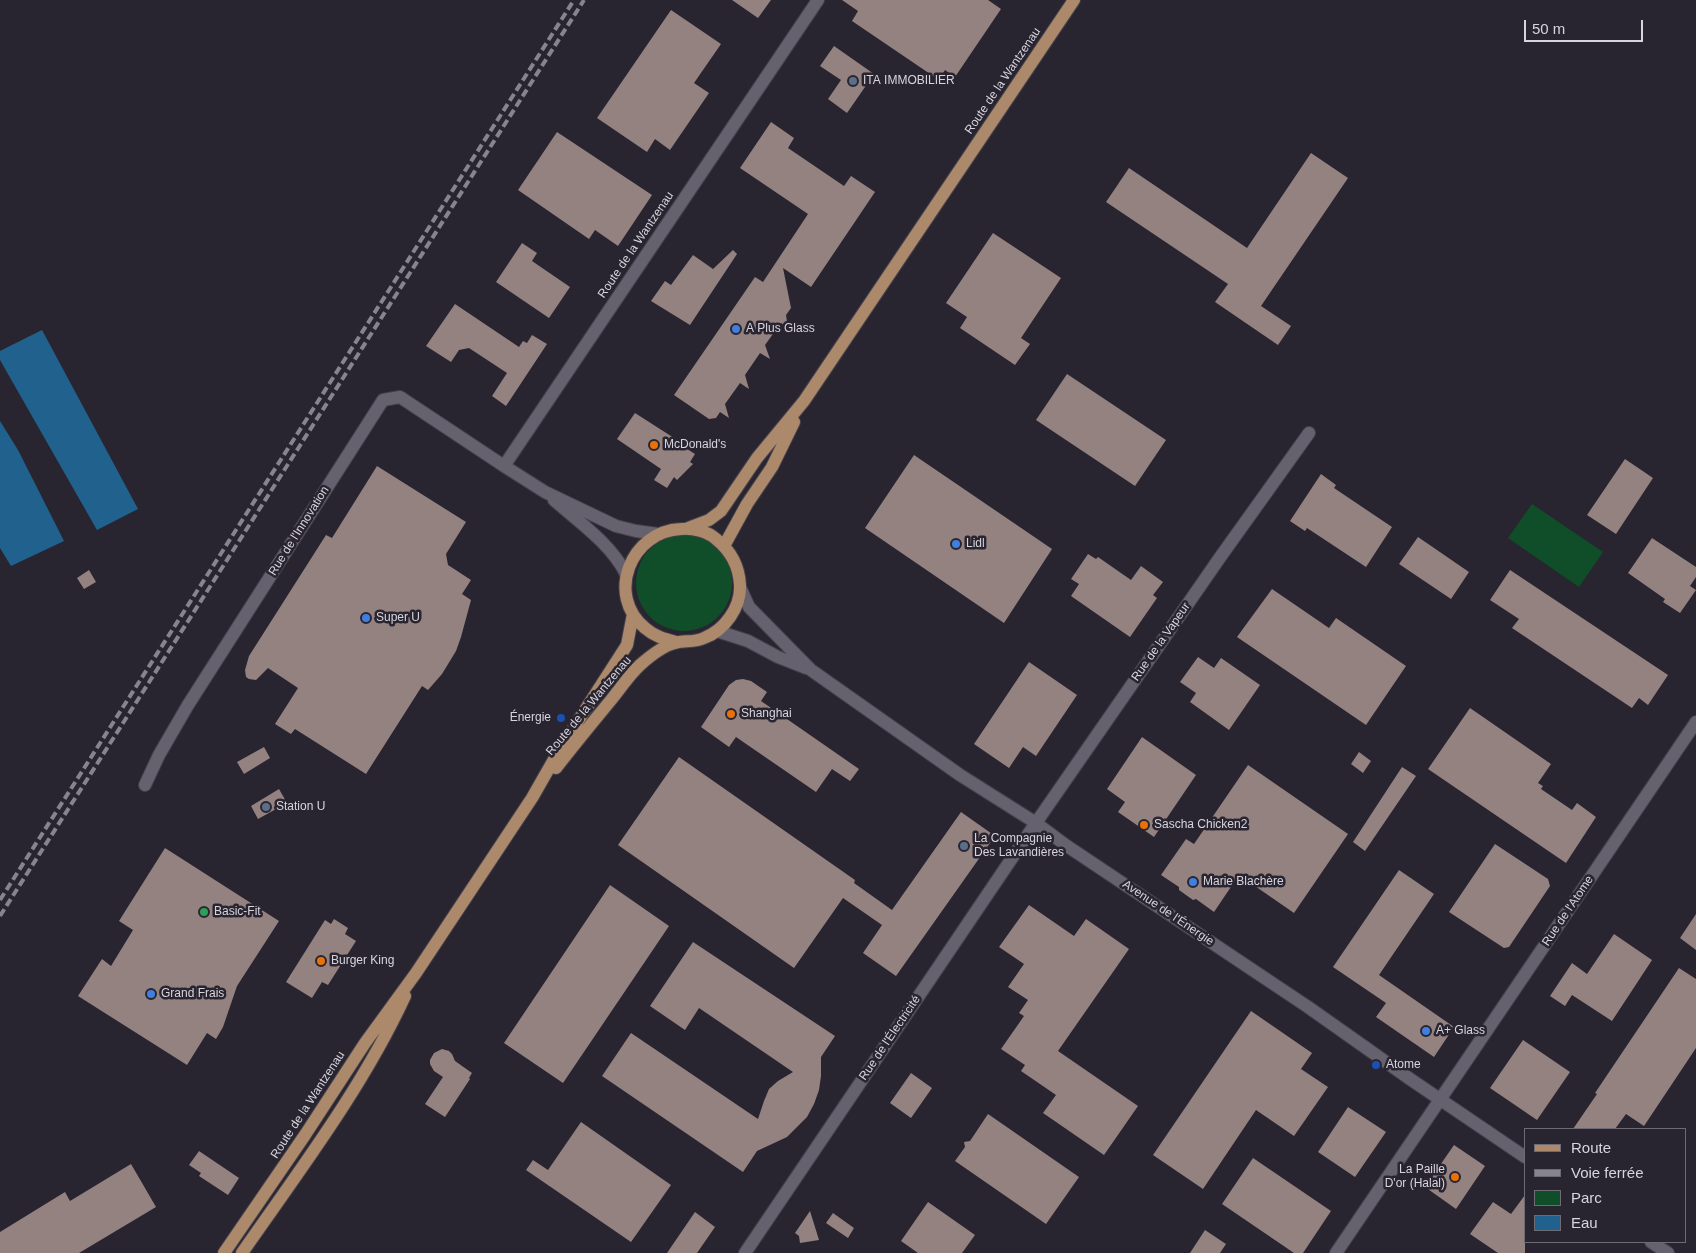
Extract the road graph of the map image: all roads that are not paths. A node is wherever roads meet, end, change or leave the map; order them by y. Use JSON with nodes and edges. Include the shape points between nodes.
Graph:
{"nodes":[{"id":1,"x":818,"y":0,"type":"edge"},
{"id":2,"x":1074,"y":0,"type":"edge"},
{"id":3,"x":804,"y":402,"type":"junction"},
{"id":4,"x":1309,"y":433,"type":"dead end"},
{"id":5,"x":504,"y":466,"type":"junction"},
{"id":6,"x":545,"y":492,"type":"junction"},
{"id":7,"x":688,"y":528,"type":"junction"},
{"id":8,"x":658,"y":534,"type":"junction"},
{"id":9,"x":724,"y":546,"type":"junction"},
{"id":10,"x":626,"y":574,"type":"junction"},
{"id":11,"x":740,"y":587,"type":"junction"},
{"id":12,"x":633,"y":614,"type":"junction"},
{"id":13,"x":718,"y":631,"type":"junction"},
{"id":14,"x":676,"y":642,"type":"junction"},
{"id":15,"x":811,"y":670,"type":"junction"},
{"id":16,"x":1696,"y":722,"type":"edge"},
{"id":17,"x":145,"y":785,"type":"dead end"},
{"id":18,"x":532,"y":798,"type":"junction"},
{"id":19,"x":1036,"y":823,"type":"junction"},
{"id":20,"x":416,"y":973,"type":"junction"},
{"id":21,"x":1440,"y":1099,"type":"junction"},
{"id":22,"x":1524,"y":1156,"type":"edge"},
{"id":23,"x":1653,"y":1243,"type":"edge"},
{"id":24,"x":224,"y":1253,"type":"edge"},
{"id":25,"x":242,"y":1253,"type":"edge"},
{"id":26,"x":745,"y":1253,"type":"edge"},
{"id":27,"x":1336,"y":1253,"type":"edge"},
{"id":28,"x":1668,"y":1253,"type":"edge"}],
"edges":[{"from":1,"to":5,"type":"street","name":"Route de la Wantzenau"},
{"from":2,"to":3,"type":"main road","name":"Route de la Wantzenau"},
{"from":3,"to":7,"type":"main road","name":"Route de la Wantzenau","via":[[757,458],[721,511],[709,520]]},
{"from":3,"to":9,"type":"main road","name":"Route de la Wantzenau","via":[[772,467]]},
{"from":4,"to":19,"type":"street","name":"Rue de la Vapeur"},
{"from":5,"to":6,"type":"street"},
{"from":5,"to":17,"type":"street","name":"Rue de l'Innovation","via":[[400,397],[382,400],[188,705]]},
{"from":6,"to":8,"type":"street","via":[[616,526]]},
{"from":6,"to":10,"type":"street","via":[[620,560]]},
{"from":7,"to":8,"type":"main road"},
{"from":7,"to":9,"type":"main road","via":[[714,537]]},
{"from":8,"to":10,"type":"main road","via":[[638,550]]},
{"from":9,"to":11,"type":"main road","via":[[736,565]]},
{"from":10,"to":12,"type":"main road","via":[[626,595]]},
{"from":11,"to":13,"type":"main road","via":[[737,604]]},
{"from":11,"to":15,"type":"street","name":"Avenue de l'Énergie","via":[[749,607]]},
{"from":12,"to":14,"type":"main road","via":[[644,628],[659,638]]},
{"from":12,"to":18,"type":"main road","name":"Route de la Wantzenau","via":[[627,645]]},
{"from":13,"to":14,"type":"main road","via":[[690,642]]},
{"from":13,"to":15,"type":"street","name":"Avenue de l'Énergie"},
{"from":14,"to":18,"type":"main road","name":"Route de la Wantzenau","via":[[637,667]]},
{"from":15,"to":19,"type":"street","name":"Avenue de l'Énergie"},
{"from":16,"to":21,"type":"street","name":"Rue de l'Atome"},
{"from":18,"to":20,"type":"main road","name":"Route de la Wantzenau"},
{"from":19,"to":21,"type":"street","name":"Avenue de l'Énergie"},
{"from":19,"to":26,"type":"street","name":"Rue de l'Électricité"},
{"from":20,"to":24,"type":"main road","name":"Route de la Wantzenau"},
{"from":20,"to":25,"type":"main road","name":"Route de la Wantzenau","via":[[364,1073]]},
{"from":21,"to":22,"type":"street","name":"Avenue de l'Énergie"},
{"from":21,"to":27,"type":"street","name":"Rue de l'Atome"},
{"from":23,"to":28,"type":"street"}]}
